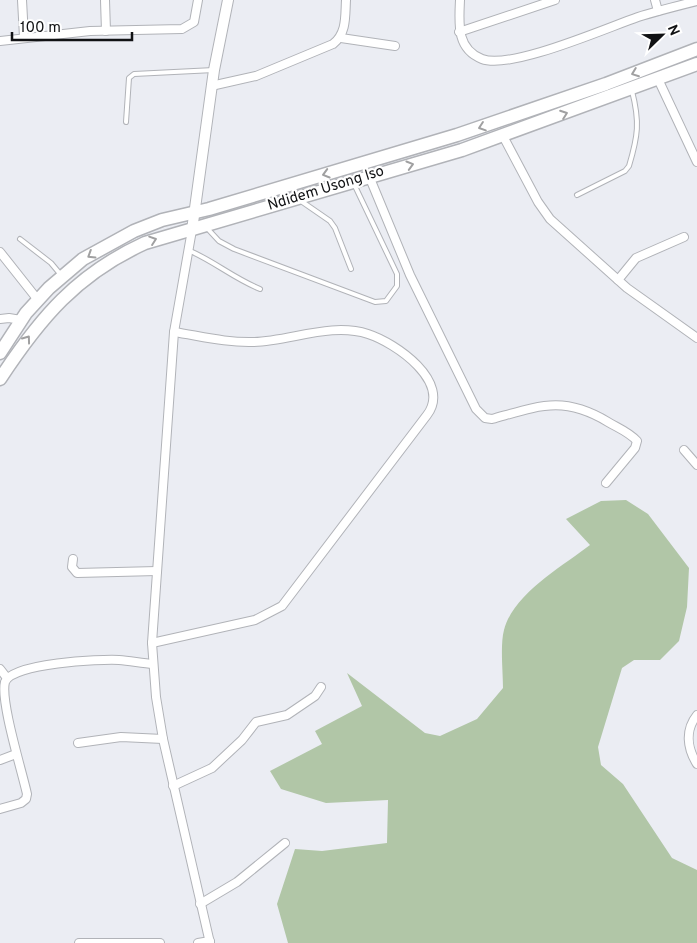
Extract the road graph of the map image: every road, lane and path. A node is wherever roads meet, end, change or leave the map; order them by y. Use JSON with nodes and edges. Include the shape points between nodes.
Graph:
{"nodes":[{"id":1,"x":22,"y":0,"type":"edge"},
{"id":2,"x":104,"y":0,"type":"edge"},
{"id":3,"x":198,"y":0,"type":"edge"},
{"id":4,"x":228,"y":0,"type":"edge"},
{"id":5,"x":346,"y":0,"type":"edge"},
{"id":6,"x":460,"y":0,"type":"edge"},
{"id":7,"x":555,"y":0,"type":"edge"},
{"id":8,"x":656,"y":0,"type":"edge"},
{"id":9,"x":697,"y":1,"type":"edge"},
{"id":10,"x":658,"y":11,"type":"junction"},
{"id":11,"x":106,"y":31,"type":"junction"},
{"id":12,"x":459,"y":32,"type":"junction"},
{"id":13,"x":24,"y":37,"type":"junction"},
{"id":14,"x":341,"y":38,"type":"junction"},
{"id":15,"x":0,"y":41,"type":"edge"},
{"id":16,"x":395,"y":46,"type":"dead end"},
{"id":17,"x":697,"y":49,"type":"edge"},
{"id":18,"x":697,"y":64,"type":"edge"},
{"id":19,"x":214,"y":70,"type":"junction"},
{"id":20,"x":658,"y":79,"type":"junction"},
{"id":21,"x":211,"y":86,"type":"junction"},
{"id":22,"x":632,"y":89,"type":"junction"},
{"id":23,"x":126,"y":122,"type":"dead end"},
{"id":24,"x":503,"y":136,"type":"junction"},
{"id":25,"x":697,"y":162,"type":"edge"},
{"id":26,"x":369,"y":176,"type":"junction"},
{"id":27,"x":352,"y":181,"type":"junction"},
{"id":28,"x":577,"y":195,"type":"dead end"},
{"id":29,"x":297,"y":198,"type":"junction"},
{"id":30,"x":193,"y":212,"type":"junction"},
{"id":31,"x":205,"y":226,"type":"junction"},
{"id":32,"x":192,"y":230,"type":"junction"},
{"id":33,"x":684,"y":237,"type":"dead end"},
{"id":34,"x":20,"y":238,"type":"dead end"},
{"id":35,"x":188,"y":250,"type":"junction"},
{"id":36,"x":0,"y":252,"type":"edge"},
{"id":37,"x":351,"y":269,"type":"dead end"},
{"id":38,"x":62,"y":277,"type":"junction"},
{"id":39,"x":618,"y":280,"type":"junction"},
{"id":40,"x":260,"y":289,"type":"dead end"},
{"id":41,"x":38,"y":300,"type":"junction"},
{"id":42,"x":0,"y":319,"type":"edge"},
{"id":43,"x":21,"y":320,"type":"junction"},
{"id":44,"x":174,"y":332,"type":"junction"},
{"id":45,"x":697,"y":338,"type":"edge"},
{"id":46,"x":0,"y":353,"type":"edge"},
{"id":47,"x":0,"y":379,"type":"edge"},
{"id":48,"x":684,"y":450,"type":"dead end"},
{"id":49,"x":697,"y":465,"type":"edge"},
{"id":50,"x":606,"y":483,"type":"dead end"},
{"id":51,"x":73,"y":559,"type":"dead end"},
{"id":52,"x":157,"y":571,"type":"junction"},
{"id":53,"x":152,"y":643,"type":"junction"},
{"id":54,"x":153,"y":664,"type":"junction"},
{"id":55,"x":0,"y":670,"type":"edge"},
{"id":56,"x":8,"y":678,"type":"junction"},
{"id":57,"x":320,"y":687,"type":"dead end"},
{"id":58,"x":697,"y":715,"type":"edge"},
{"id":59,"x":163,"y":739,"type":"junction"},
{"id":60,"x":78,"y":743,"type":"dead end"},
{"id":61,"x":16,"y":754,"type":"junction"},
{"id":62,"x":0,"y":760,"type":"edge"},
{"id":63,"x":697,"y":764,"type":"edge"},
{"id":64,"x":173,"y":786,"type":"junction"},
{"id":65,"x":0,"y":809,"type":"edge"},
{"id":66,"x":285,"y":843,"type":"dead end"},
{"id":67,"x":200,"y":904,"type":"junction"},
{"id":68,"x":210,"y":942,"type":"edge"},
{"id":69,"x":79,"y":943,"type":"edge"},
{"id":70,"x":160,"y":943,"type":"edge"},
{"id":71,"x":198,"y":943,"type":"edge"}],
"edges":[{"from":1,"to":13,"type":"street"},
{"from":2,"to":11,"type":"street"},
{"from":3,"to":11,"type":"street","via":[[194,22],[187,28]]},
{"from":4,"to":19,"type":"street"},
{"from":5,"to":14,"type":"street"},
{"from":6,"to":12,"type":"street"},
{"from":7,"to":12,"type":"street"},
{"from":8,"to":10,"type":"street"},
{"from":9,"to":10,"type":"street"},
{"from":10,"to":12,"type":"street","via":[[543,51],[500,62],[481,59],[473,54]]},
{"from":11,"to":13,"type":"street"},
{"from":13,"to":15,"type":"street"},
{"from":14,"to":16,"type":"street"},
{"from":14,"to":21,"type":"street","via":[[256,76]]},
{"from":17,"to":30,"type":"highway","name":"Ndidem Usong Iso","one_way":true,"via":[[457,136]]},
{"from":18,"to":20,"type":"highway","name":"Ndidem Usong Iso"},
{"from":19,"to":21,"type":"street"},
{"from":19,"to":23,"type":"lane","via":[[134,74],[129,78]]},
{"from":20,"to":22,"type":"highway","name":"Ndidem Usong Iso"},
{"from":20,"to":25,"type":"street"},
{"from":21,"to":30,"type":"street"},
{"from":24,"to":22,"type":"highway","name":"Ndidem Usong Iso","one_way":true},
{"from":22,"to":28,"type":"lane","via":[[639,129],[629,166],[626,171]]},
{"from":26,"to":24,"type":"highway","name":"Ndidem Usong Iso","one_way":true},
{"from":24,"to":39,"type":"street","via":[[550,219]]},
{"from":26,"to":27,"type":"highway","name":"Ndidem Usong Iso"},
{"from":26,"to":50,"type":"street","via":[[410,275],[476,409],[485,418],[492,419],[556,404],[583,408],[599,416],[637,441],[635,448]]},
{"from":27,"to":29,"type":"highway","name":"Ndidem Usong Iso"},
{"from":27,"to":31,"type":"lane","via":[[397,274],[397,286],[386,301],[375,302],[234,250],[219,241]]},
{"from":29,"to":31,"type":"highway","name":"Ndidem Usong Iso"},
{"from":29,"to":37,"type":"lane","via":[[335,228]]},
{"from":30,"to":32,"type":"street"},
{"from":30,"to":38,"type":"highway","name":"Ndidem Usong Iso","one_way":true,"via":[[134,231],[84,259]]},
{"from":31,"to":32,"type":"highway","name":"Ndidem Usong Iso"},
{"from":32,"to":35,"type":"street"},
{"from":47,"to":32,"type":"highway","name":"Ndidem Usong Iso","one_way":true,"via":[[43,317],[82,281],[121,254],[145,243]]},
{"from":33,"to":39,"type":"street","via":[[636,258]]},
{"from":34,"to":38,"type":"lane","via":[[51,263]]},
{"from":35,"to":40,"type":"lane","via":[[237,280]]},
{"from":35,"to":44,"type":"street"},
{"from":36,"to":41,"type":"street"},
{"from":38,"to":41,"type":"highway","name":"Ndidem Usong Iso"},
{"from":39,"to":45,"type":"street"},
{"from":41,"to":43,"type":"highway","name":"Ndidem Usong Iso"},
{"from":42,"to":43,"type":"street"},
{"from":43,"to":46,"type":"highway","name":"Ndidem Usong Iso"},
{"from":44,"to":52,"type":"street"},
{"from":44,"to":53,"type":"street","via":[[232,342],[335,332],[368,334],[408,357],[423,370],[430,382],[433,401],[432,409],[282,606],[255,620]]},
{"from":48,"to":49,"type":"street"},
{"from":51,"to":52,"type":"street","via":[[72,567],[77,573]]},
{"from":52,"to":53,"type":"street"},
{"from":53,"to":54,"type":"street"},
{"from":54,"to":56,"type":"street","via":[[119,660],[69,663],[19,671]]},
{"from":54,"to":59,"type":"street"},
{"from":55,"to":56,"type":"street"},
{"from":56,"to":61,"type":"street","via":[[4,684],[5,695]]},
{"from":57,"to":64,"type":"street","via":[[315,696],[287,714],[256,722],[218,763]]},
{"from":58,"to":63,"type":"street","via":[[688,742]]},
{"from":59,"to":60,"type":"street","via":[[121,737]]},
{"from":59,"to":64,"type":"street"},
{"from":61,"to":62,"type":"street"},
{"from":61,"to":65,"type":"street","via":[[27,798]]},
{"from":64,"to":67,"type":"street"},
{"from":66,"to":67,"type":"street","via":[[237,882]]},
{"from":67,"to":68,"type":"street"},
{"from":68,"to":71,"type":"street"},
{"from":69,"to":70,"type":"street"}]}
